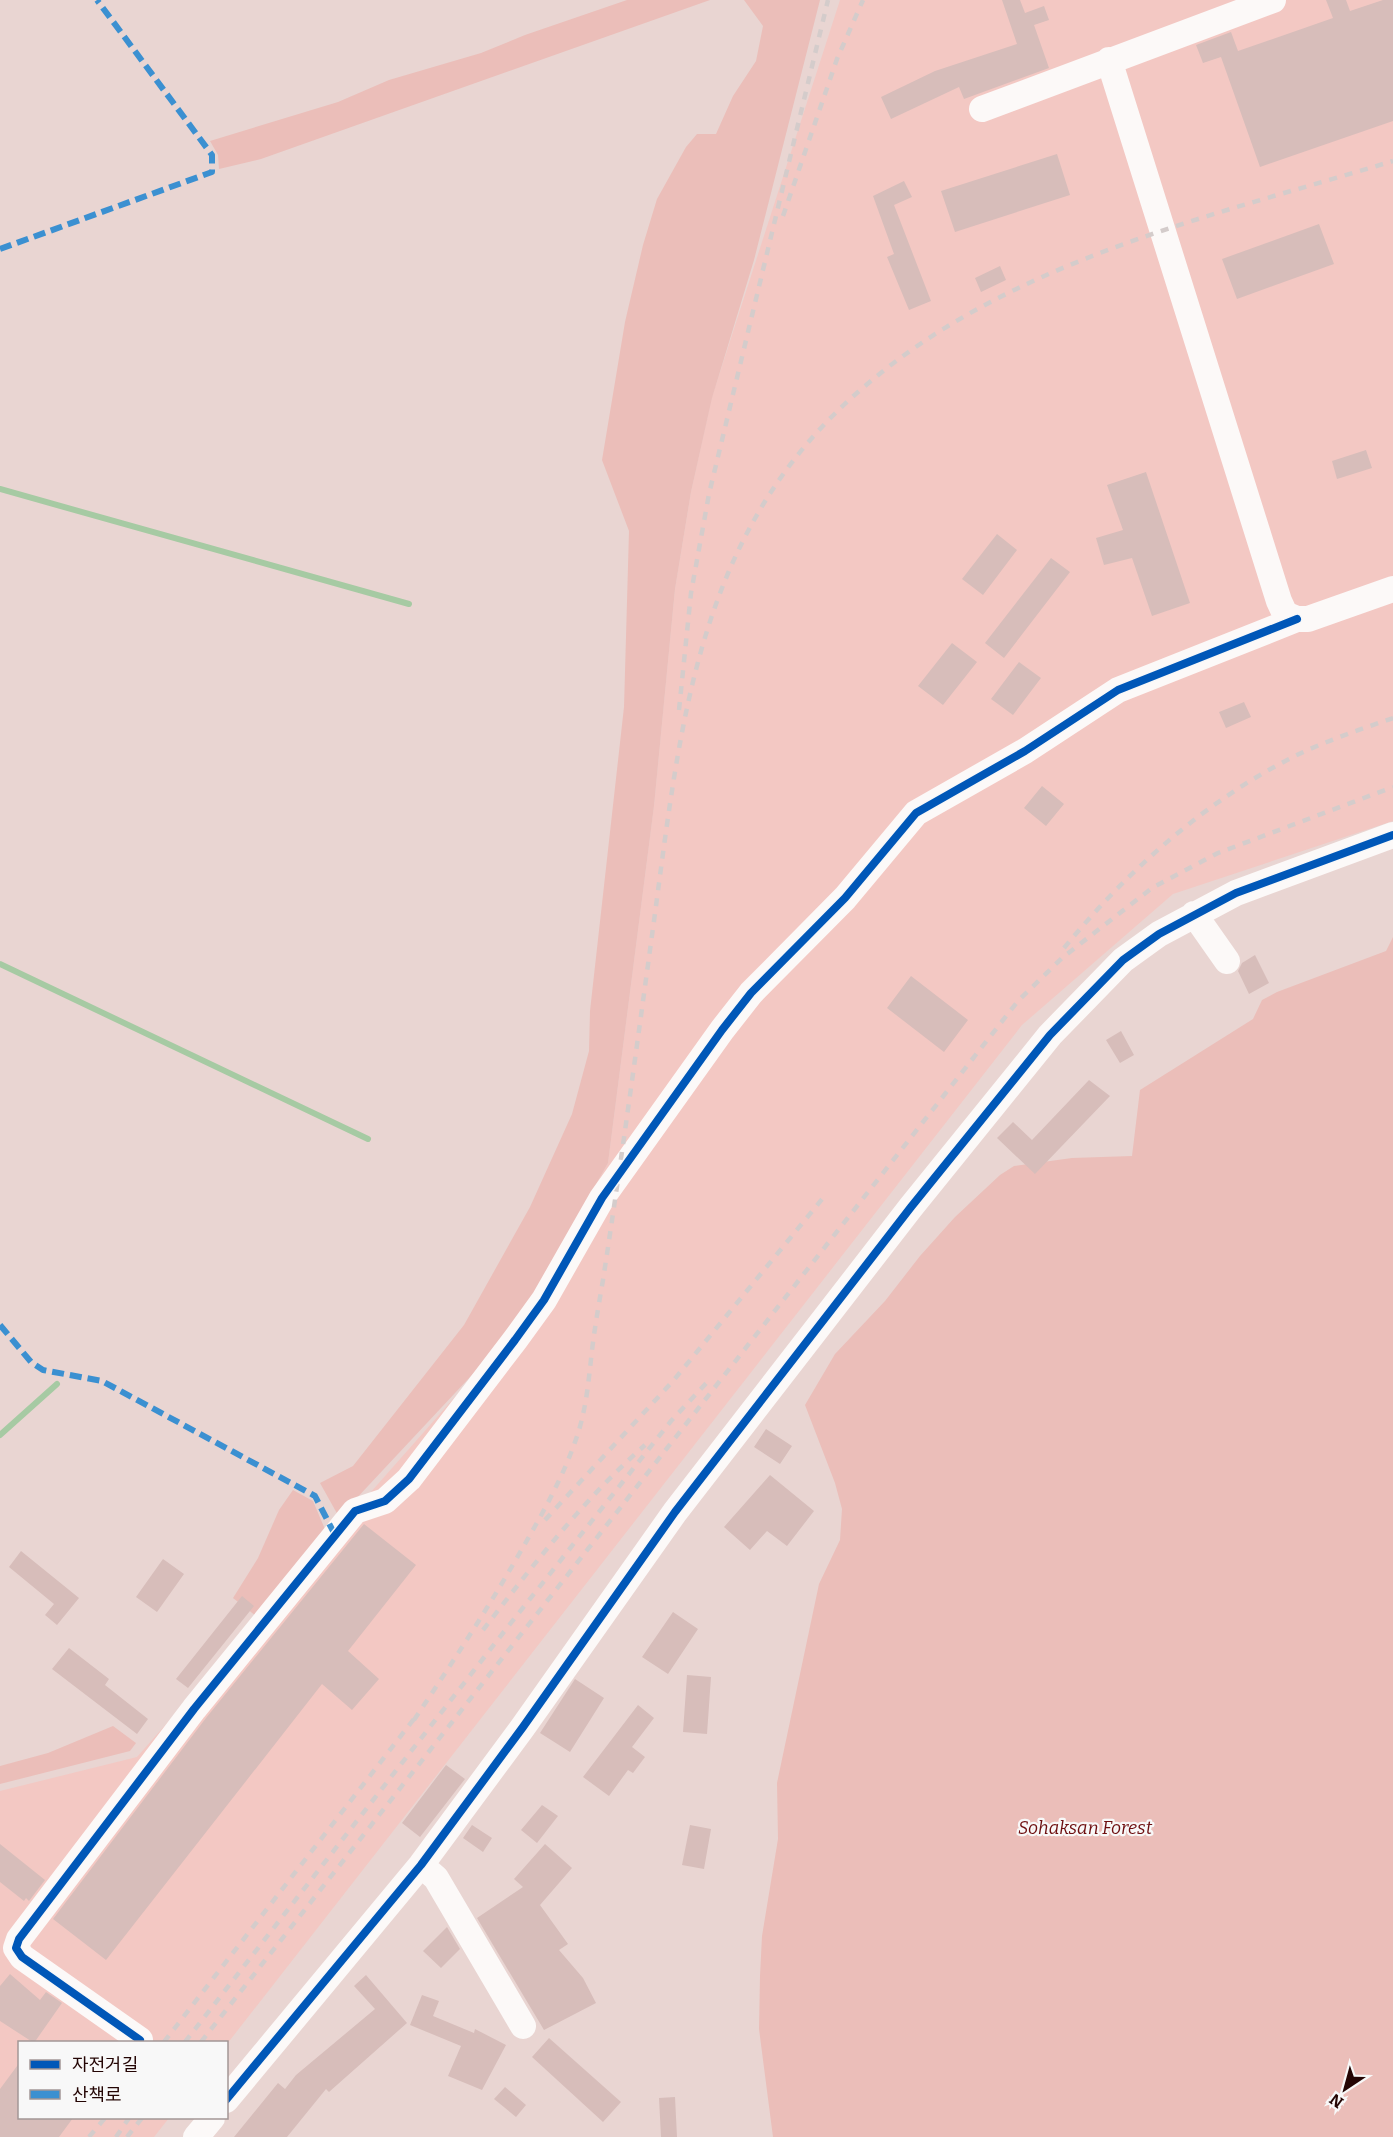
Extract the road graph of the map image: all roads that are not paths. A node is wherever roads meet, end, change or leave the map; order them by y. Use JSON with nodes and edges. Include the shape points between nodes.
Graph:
{"nodes":[{"id":1,"x":1273,"y":0,"type":"edge"},
{"id":2,"x":1109,"y":60,"type":"junction"},
{"id":3,"x":982,"y":109,"type":"dead end"},
{"id":4,"x":1393,"y":589,"type":"edge"},
{"id":5,"x":1297,"y":619,"type":"junction"},
{"id":6,"x":1393,"y":835,"type":"edge"},
{"id":7,"x":1194,"y":914,"type":"junction"},
{"id":8,"x":1227,"y":962,"type":"dead end"},
{"id":9,"x":421,"y":1865,"type":"junction"},
{"id":10,"x":522,"y":2026,"type":"dead end"},
{"id":11,"x":140,"y":2040,"type":"dead end"},
{"id":12,"x":228,"y":2098,"type":"edge"},
{"id":13,"x":211,"y":2119,"type":"edge"},
{"id":14,"x":196,"y":2137,"type":"edge"}],
"edges":[{"from":1,"to":2,"type":"street"},
{"from":2,"to":3,"type":"street"},
{"from":2,"to":5,"type":"street","via":[[1279,601],[1285,614]]},
{"from":4,"to":5,"type":"street","via":[[1308,619]]},
{"from":5,"to":11,"type":"street","via":[[1119,690],[1025,751],[916,813],[844,898],[751,993],[602,1198],[544,1300],[409,1479],[385,1501],[355,1511],[194,1709],[19,1939],[16,1948],[22,1957]]},
{"from":6,"to":7,"type":"street","via":[[1236,893]]},
{"from":7,"to":8,"type":"street"},
{"from":7,"to":9,"type":"street","via":[[1132,954],[1096,985],[964,1139],[675,1512]]},
{"from":9,"to":10,"type":"street","via":[[436,1878]]},
{"from":9,"to":12,"type":"street"},
{"from":13,"to":14,"type":"street"}]}
